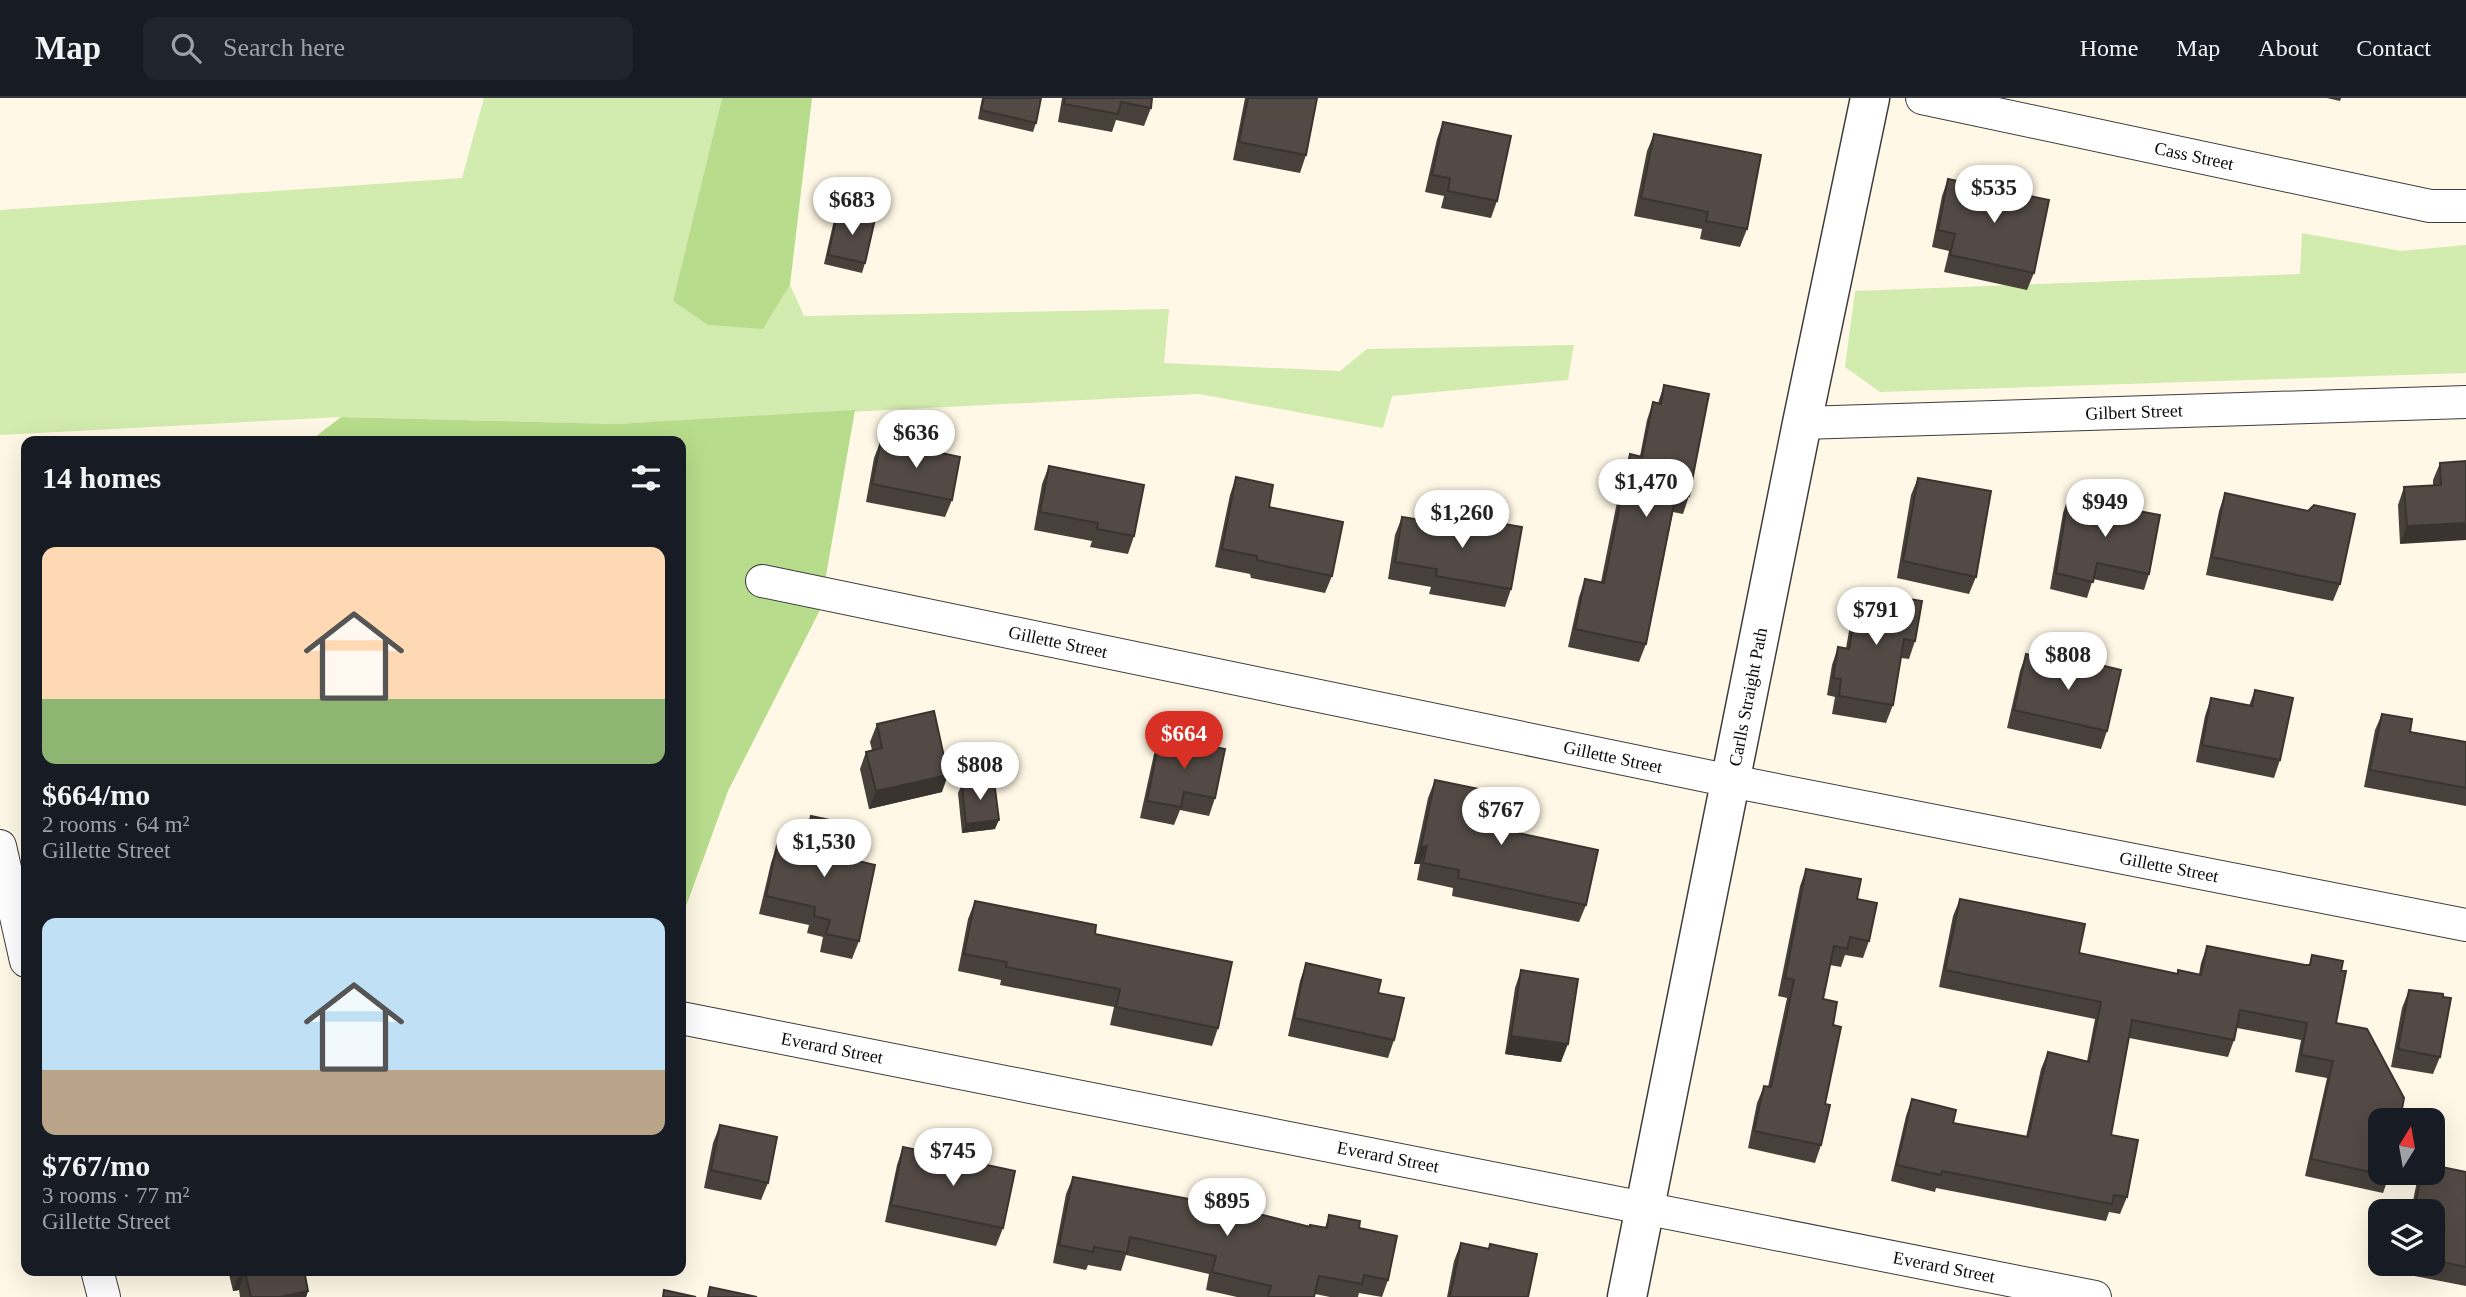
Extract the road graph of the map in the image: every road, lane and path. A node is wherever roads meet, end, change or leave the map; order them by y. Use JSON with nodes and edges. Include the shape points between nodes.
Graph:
{"nodes":[{"id":1,"x":1870,"y":98,"type":"edge"},
{"id":2,"x":1922,"y":98,"type":"edge"},
{"id":3,"x":2466,"y":206,"type":"edge"},
{"id":4,"x":2466,"y":402,"type":"edge"},
{"id":5,"x":1802,"y":423,"type":"junction"},
{"id":6,"x":762,"y":581,"type":"dead end"},
{"id":7,"x":1731,"y":781,"type":"junction"},
{"id":8,"x":0,"y":846,"type":"edge"},
{"id":9,"x":2466,"y":925,"type":"edge"},
{"id":10,"x":21,"y":939,"type":"edge"},
{"id":11,"x":686,"y":1019,"type":"edge"},
{"id":12,"x":1645,"y":1208,"type":"junction"},
{"id":13,"x":99,"y":1276,"type":"edge"},
{"id":14,"x":104,"y":1297,"type":"edge"},
{"id":15,"x":1627,"y":1297,"type":"edge"},
{"id":16,"x":2095,"y":1297,"type":"edge"}],
"edges":[{"from":1,"to":5,"type":"street","name":"Carlls Straight Path"},
{"from":2,"to":3,"type":"street","name":"Cass Street","via":[[2430,206]]},
{"from":4,"to":5,"type":"street","name":"Gilbert Street"},
{"from":5,"to":7,"type":"street","name":"Carlls Straight Path"},
{"from":6,"to":7,"type":"street","name":"Gillette Street"},
{"from":7,"to":9,"type":"street","name":"Gillette Street"},
{"from":7,"to":12,"type":"street","name":"Carlls Straight Path"},
{"from":8,"to":10,"type":"street"},
{"from":11,"to":12,"type":"street","name":"Everard Street"},
{"from":12,"to":15,"type":"street","name":"Carlls Straight Path"},
{"from":12,"to":16,"type":"street","name":"Everard Street"},
{"from":13,"to":14,"type":"street"}]}
